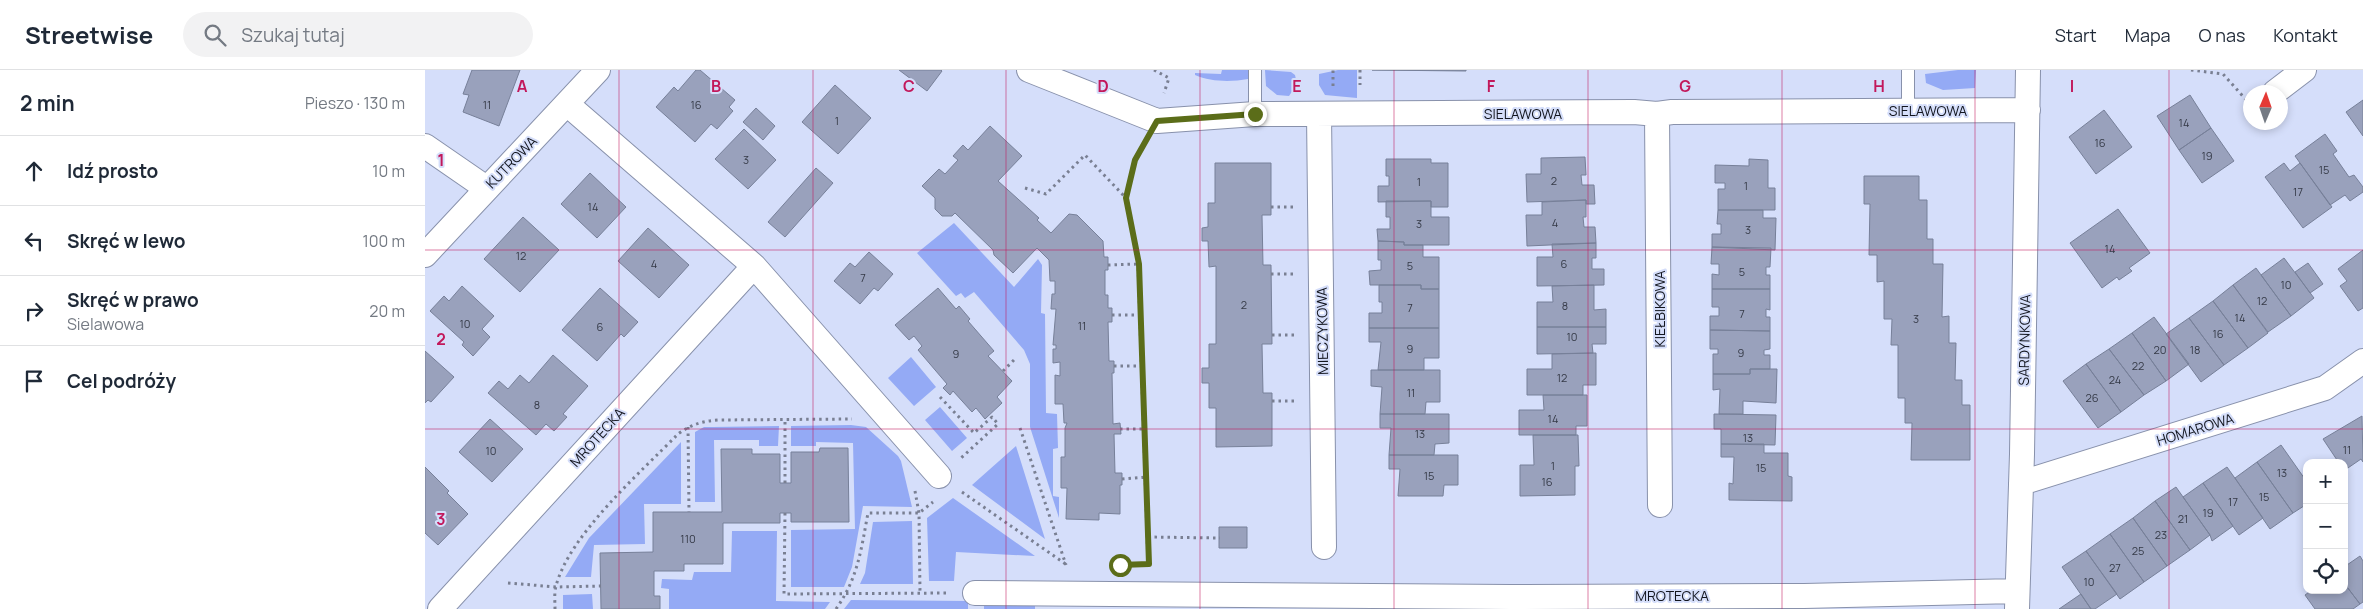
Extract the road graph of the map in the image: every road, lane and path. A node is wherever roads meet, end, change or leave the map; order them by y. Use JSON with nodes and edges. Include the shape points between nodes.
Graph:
{"nodes":[{"id":1,"x":598,"y":70,"type":"edge"},
{"id":2,"x":1029,"y":70,"type":"edge"},
{"id":3,"x":1255,"y":70,"type":"edge"},
{"id":4,"x":1333,"y":70,"type":"edge"},
{"id":5,"x":1908,"y":70,"type":"edge"},
{"id":6,"x":2028,"y":70,"type":"edge"},
{"id":7,"x":2191,"y":70,"type":"edge"},
{"id":8,"x":2304,"y":70,"type":"edge"},
{"id":9,"x":2284,"y":85,"type":"edge"},
{"id":10,"x":1333,"y":86,"type":"dead end"},
{"id":11,"x":2243,"y":97,"type":"edge"},
{"id":12,"x":567,"y":104,"type":"junction"},
{"id":13,"x":1908,"y":110,"type":"junction"},
{"id":14,"x":2028,"y":110,"type":"junction"},
{"id":15,"x":1255,"y":114,"type":"junction"},
{"id":16,"x":1319,"y":114,"type":"junction"},
{"id":17,"x":1657,"y":114,"type":"junction"},
{"id":18,"x":1157,"y":121,"type":"junction"},
{"id":19,"x":425,"y":146,"type":"edge"},
{"id":20,"x":485,"y":188,"type":"junction"},
{"id":21,"x":1025,"y":188,"type":"dead end"},
{"id":22,"x":1126,"y":198,"type":"junction"},
{"id":23,"x":1271,"y":207,"type":"dead end"},
{"id":24,"x":1288,"y":207,"type":"dead end"},
{"id":25,"x":425,"y":255,"type":"edge"},
{"id":26,"x":1108,"y":264,"type":"dead end"},
{"id":27,"x":1139,"y":264,"type":"junction"},
{"id":28,"x":754,"y":266,"type":"junction"},
{"id":29,"x":1271,"y":274,"type":"dead end"},
{"id":30,"x":1287,"y":274,"type":"dead end"},
{"id":31,"x":1112,"y":315,"type":"dead end"},
{"id":32,"x":1141,"y":315,"type":"junction"},
{"id":33,"x":1272,"y":335,"type":"dead end"},
{"id":34,"x":1289,"y":335,"type":"dead end"},
{"id":35,"x":1016,"y":358,"type":"dead end"},
{"id":36,"x":2363,"y":362,"type":"edge"},
{"id":37,"x":1114,"y":366,"type":"dead end"},
{"id":38,"x":1141,"y":366,"type":"junction"},
{"id":39,"x":1003,"y":372,"type":"dead end"},
{"id":40,"x":940,"y":397,"type":"dead end"},
{"id":41,"x":1272,"y":401,"type":"dead end"},
{"id":42,"x":1288,"y":401,"type":"dead end"},
{"id":43,"x":785,"y":419,"type":"junction"},
{"id":44,"x":851,"y":419,"type":"dead end"},
{"id":45,"x":688,"y":426,"type":"junction"},
{"id":46,"x":1020,"y":428,"type":"dead end"},
{"id":47,"x":1120,"y":429,"type":"dead end"},
{"id":48,"x":1144,"y":429,"type":"junction"},
{"id":49,"x":946,"y":471,"type":"joint"},
{"id":50,"x":1147,"y":477,"type":"junction"},
{"id":51,"x":1122,"y":479,"type":"dead end"},
{"id":52,"x":785,"y":483,"type":"dead end"},
{"id":53,"x":2021,"y":484,"type":"junction"},
{"id":54,"x":961,"y":492,"type":"dead end"},
{"id":55,"x":934,"y":501,"type":"dead end"},
{"id":56,"x":1660,"y":504,"type":"dead end"},
{"id":57,"x":689,"y":512,"type":"dead end"},
{"id":58,"x":785,"y":513,"type":"dead end"},
{"id":59,"x":919,"y":513,"type":"junction"},
{"id":60,"x":1148,"y":537,"type":"junction"},
{"id":61,"x":1219,"y":538,"type":"dead end"},
{"id":62,"x":1324,"y":547,"type":"dead end"},
{"id":63,"x":1139,"y":564,"type":"dead end"},
{"id":64,"x":1066,"y":565,"type":"junction"},
{"id":65,"x":1075,"y":565,"type":"dead end"},
{"id":66,"x":508,"y":582,"type":"dead end"},
{"id":67,"x":601,"y":586,"type":"dead end"},
{"id":68,"x":556,"y":587,"type":"junction"},
{"id":69,"x":847,"y":593,"type":"junction"},
{"id":70,"x":921,"y":593,"type":"junction"},
{"id":71,"x":975,"y":593,"type":"joint"},
{"id":72,"x":2017,"y":600,"type":"edge"},
{"id":73,"x":440,"y":609,"type":"edge"},
{"id":74,"x":555,"y":609,"type":"edge"},
{"id":75,"x":836,"y":609,"type":"edge"}],
"edges":[{"from":1,"to":12,"type":"street","name":"KUTROWA"},
{"from":2,"to":18,"type":"street","name":"SIELAWOWA"},
{"from":3,"to":15,"type":"lane"},
{"from":4,"to":10,"type":"path"},
{"from":5,"to":13,"type":"lane"},
{"from":6,"to":14,"type":"street","name":"SARDYNKOWA"},
{"from":7,"to":11,"type":"path","via":[[2223,74]]},
{"from":8,"to":9,"type":"street"},
{"from":12,"to":20,"type":"street","name":"KUTROWA"},
{"from":12,"to":28,"type":"street"},
{"from":13,"to":14,"type":"street","name":"SIELAWOWA"},
{"from":13,"to":17,"type":"street","name":"SIELAWOWA"},
{"from":14,"to":53,"type":"street","name":"SARDYNKOWA"},
{"from":15,"to":16,"type":"street","name":"SIELAWOWA"},
{"from":15,"to":18,"type":"street","name":"SIELAWOWA"},
{"from":16,"to":17,"type":"street","name":"SIELAWOWA"},
{"from":16,"to":62,"type":"street","name":"MIECZYKOWA"},
{"from":17,"to":56,"type":"street","name":"KIEŁBIKOWA"},
{"from":18,"to":22,"type":"path","via":[[1135,160]]},
{"from":19,"to":20,"type":"street"},
{"from":20,"to":25,"type":"street","name":"KUTROWA"},
{"from":21,"to":22,"type":"path","via":[[1046,194],[1085,155]]},
{"from":22,"to":27,"type":"path"},
{"from":23,"to":24,"type":"path"},
{"from":26,"to":27,"type":"path"},
{"from":27,"to":32,"type":"path"},
{"from":28,"to":49,"type":"street"},
{"from":28,"to":73,"type":"street","name":"MROTECKA"},
{"from":29,"to":30,"type":"path"},
{"from":31,"to":32,"type":"path"},
{"from":32,"to":38,"type":"path"},
{"from":33,"to":34,"type":"path"},
{"from":35,"to":39,"type":"path"},
{"from":36,"to":53,"type":"street","name":"HOMAROWA","via":[[2325,388]]},
{"from":37,"to":38,"type":"path"},
{"from":38,"to":48,"type":"path"},
{"from":40,"to":49,"type":"path","via":[[974,433],[992,417],[998,424]]},
{"from":41,"to":42,"type":"path"},
{"from":43,"to":44,"type":"path"},
{"from":43,"to":45,"type":"path","via":[[700,421]]},
{"from":43,"to":52,"type":"path"},
{"from":45,"to":57,"type":"path"},
{"from":45,"to":68,"type":"path","via":[[584,532]]},
{"from":46,"to":64,"type":"path"},
{"from":47,"to":48,"type":"path"},
{"from":48,"to":50,"type":"path"},
{"from":50,"to":51,"type":"path"},
{"from":50,"to":60,"type":"path"},
{"from":53,"to":72,"type":"street","name":"SARDYNKOWA"},
{"from":54,"to":64,"type":"path"},
{"from":55,"to":59,"type":"path"},
{"from":58,"to":69,"type":"path","via":[[784,594]]},
{"from":59,"to":69,"type":"path","via":[[867,513],[858,569]]},
{"from":59,"to":70,"type":"path"},
{"from":60,"to":61,"type":"path"},
{"from":60,"to":63,"type":"path","via":[[1149,564]]},
{"from":64,"to":65,"type":"path"},
{"from":66,"to":68,"type":"path"},
{"from":67,"to":68,"type":"path"},
{"from":68,"to":74,"type":"path"},
{"from":69,"to":70,"type":"path"},
{"from":69,"to":75,"type":"path"},
{"from":70,"to":71,"type":"path"},
{"from":71,"to":72,"type":"street","name":"MROTECKA","via":[[1805,596]]}]}
